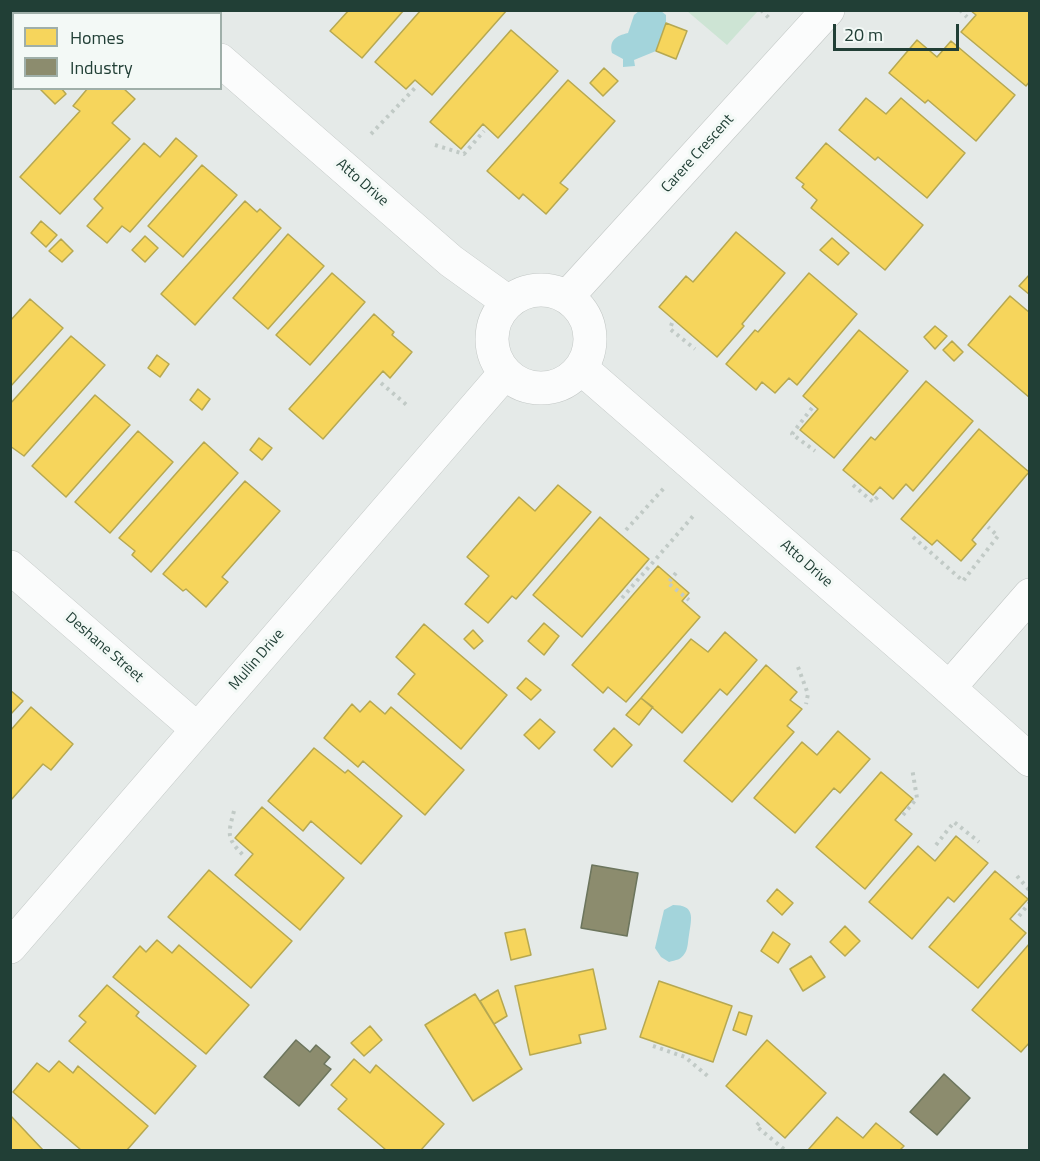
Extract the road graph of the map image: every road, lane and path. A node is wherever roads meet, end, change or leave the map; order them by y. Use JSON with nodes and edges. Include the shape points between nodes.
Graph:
{"nodes":[{"id":1,"x":828,"y":10,"type":"edge"},
{"id":2,"x":960,"y":10,"type":"edge"},
{"id":3,"x":967,"y":16,"type":"dead end"},
{"id":4,"x":222,"y":62,"type":"edge"},
{"id":5,"x":415,"y":88,"type":"dead end"},
{"id":6,"x":484,"y":131,"type":"dead end"},
{"id":7,"x":371,"y":134,"type":"dead end"},
{"id":8,"x":435,"y":145,"type":"dead end"},
{"id":9,"x":567,"y":297,"type":"junction"},
{"id":10,"x":508,"y":302,"type":"junction"},
{"id":11,"x":672,"y":323,"type":"dead end"},
{"id":12,"x":695,"y":349,"type":"dead end"},
{"id":13,"x":581,"y":368,"type":"junction"},
{"id":14,"x":505,"y":373,"type":"junction"},
{"id":15,"x":381,"y":383,"type":"dead end"},
{"id":16,"x":409,"y":407,"type":"dead end"},
{"id":17,"x":813,"y":408,"type":"dead end"},
{"id":18,"x":814,"y":451,"type":"dead end"},
{"id":19,"x":688,"y":461,"type":"junction"},
{"id":20,"x":853,"y":485,"type":"dead end"},
{"id":21,"x":718,"y":488,"type":"junction"},
{"id":22,"x":880,"y":494,"type":"dead end"},
{"id":23,"x":988,"y":527,"type":"dead end"},
{"id":24,"x":627,"y":530,"type":"dead end"},
{"id":25,"x":914,"y":537,"type":"dead end"},
{"id":26,"x":10,"y":567,"type":"edge"},
{"id":27,"x":676,"y":573,"type":"dead end"},
{"id":28,"x":1029,"y":595,"type":"edge"},
{"id":29,"x":622,"y":598,"type":"dead end"},
{"id":30,"x":689,"y":600,"type":"dead end"},
{"id":31,"x":798,"y":667,"type":"dead end"},
{"id":32,"x":949,"y":688,"type":"junction"},
{"id":33,"x":806,"y":704,"type":"dead end"},
{"id":34,"x":197,"y":729,"type":"junction"},
{"id":35,"x":1029,"y":760,"type":"edge"},
{"id":36,"x":912,"y":768,"type":"dead end"},
{"id":37,"x":234,"y":811,"type":"dead end"},
{"id":38,"x":903,"y":815,"type":"dead end"},
{"id":39,"x":979,"y":842,"type":"dead end"},
{"id":40,"x":936,"y":845,"type":"dead end"},
{"id":41,"x":244,"y":856,"type":"dead end"},
{"id":42,"x":1017,"y":876,"type":"dead end"},
{"id":43,"x":1029,"y":891,"type":"edge"},
{"id":44,"x":1029,"y":902,"type":"edge"},
{"id":45,"x":1019,"y":916,"type":"dead end"},
{"id":46,"x":10,"y":947,"type":"edge"},
{"id":47,"x":653,"y":1046,"type":"dead end"},
{"id":48,"x":710,"y":1078,"type":"dead end"},
{"id":49,"x":759,"y":1123,"type":"dead end"},
{"id":50,"x":785,"y":1150,"type":"edge"}],
"edges":[{"from":1,"to":9,"type":"street","name":"Carere Crescent"},
{"from":2,"to":3,"type":"path"},
{"from":4,"to":10,"type":"street","name":"Atto Drive","via":[[451,261]]},
{"from":5,"to":7,"type":"path"},
{"from":6,"to":8,"type":"path","via":[[464,154]]},
{"from":9,"to":10,"type":"street","via":[[537,290]]},
{"from":9,"to":13,"type":"street","via":[[580,308],[590,330],[589,354]]},
{"from":10,"to":14,"type":"street","via":[[493,329],[496,360]]},
{"from":11,"to":12,"type":"path","via":[[670,329]]},
{"from":13,"to":14,"type":"street","via":[[571,379],[544,388],[517,382]]},
{"from":13,"to":19,"type":"street","name":"Atto Drive"},
{"from":14,"to":34,"type":"street","name":"Mullin Drive"},
{"from":15,"to":16,"type":"path"},
{"from":17,"to":18,"type":"path","via":[[792,434]]},
{"from":19,"to":21,"type":"street","name":"Atto Drive"},
{"from":19,"to":24,"type":"path"},
{"from":20,"to":22,"type":"path","via":[[873,502]]},
{"from":21,"to":29,"type":"path"},
{"from":21,"to":32,"type":"street","name":"Atto Drive"},
{"from":23,"to":25,"type":"path","via":[[998,536],[963,581]]},
{"from":26,"to":34,"type":"street","name":"Deshane Street"},
{"from":27,"to":30,"type":"path","via":[[668,583]]},
{"from":28,"to":32,"type":"street"},
{"from":31,"to":33,"type":"path","via":[[808,694]]},
{"from":32,"to":35,"type":"street","name":"Atto Drive"},
{"from":34,"to":46,"type":"street","name":"Mullin Drive"},
{"from":36,"to":38,"type":"path","via":[[917,798]]},
{"from":37,"to":41,"type":"path","via":[[228,832],[231,843]]},
{"from":39,"to":40,"type":"path","via":[[954,822]]},
{"from":42,"to":43,"type":"path"},
{"from":44,"to":45,"type":"path"},
{"from":47,"to":48,"type":"path","via":[[685,1057]]},
{"from":49,"to":50,"type":"path","via":[[756,1126]]}]}
